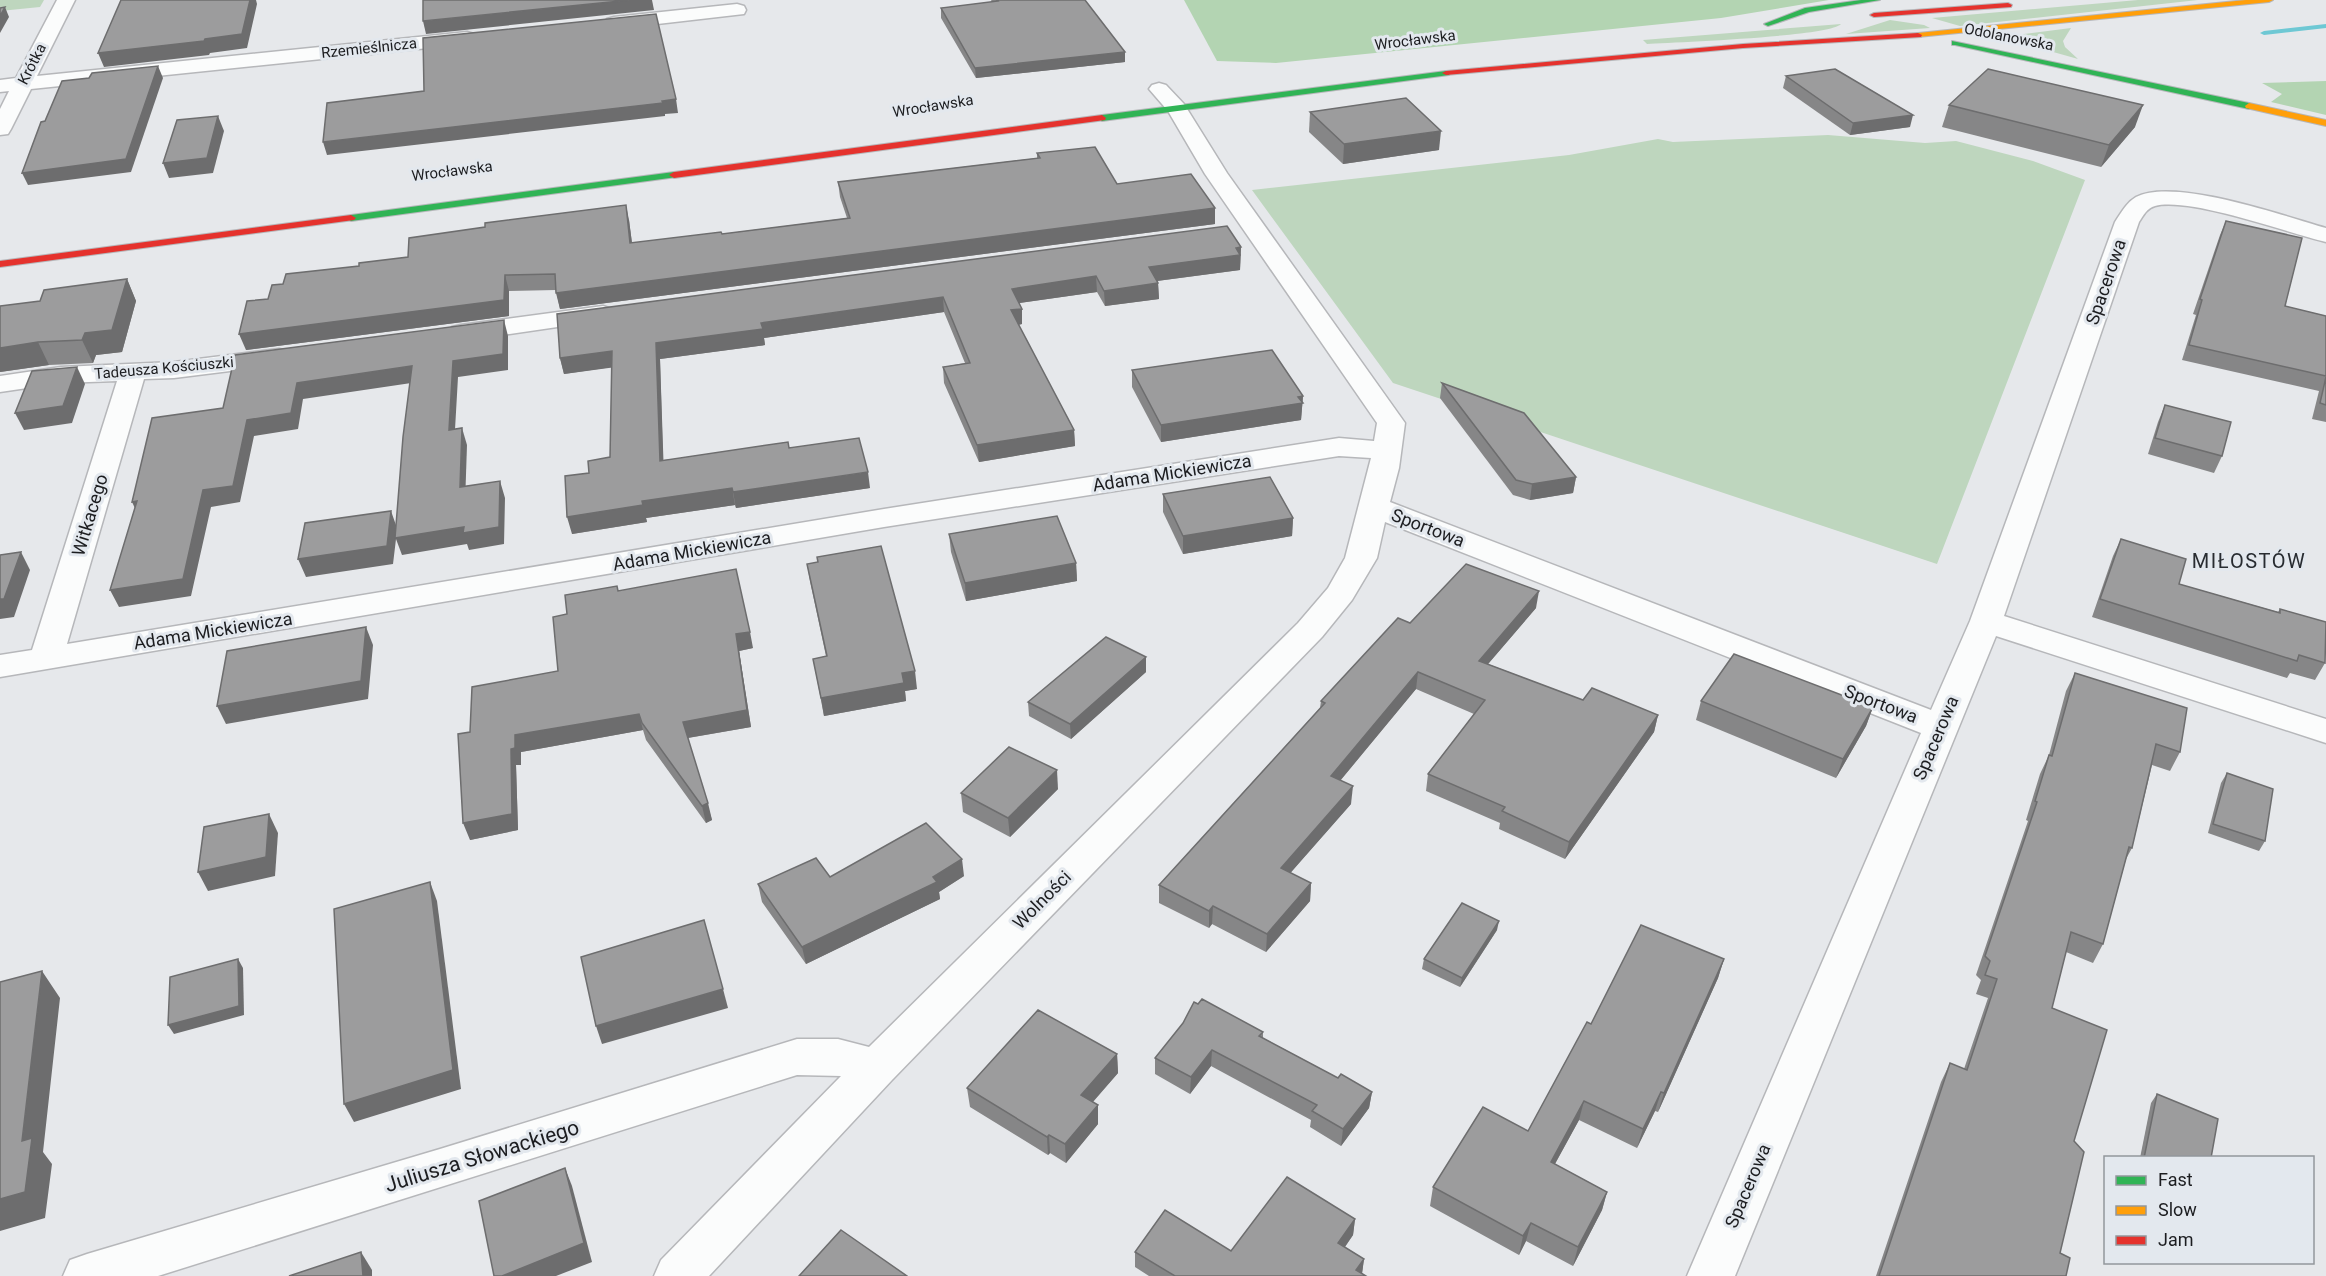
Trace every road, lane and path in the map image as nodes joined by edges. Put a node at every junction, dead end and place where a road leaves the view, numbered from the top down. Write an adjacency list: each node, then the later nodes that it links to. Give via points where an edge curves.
1 (66, 0): 20 (street, Krótka)
2 (1876, 0): 10 (main road, via 1808,10)
3 (1917, 0): 7 (main road)
4 (2269, 0): 8 (main road, Wrocławska)
5 (2024, 4): 7 (main road)
6 (737, 10): 11 (street)
7 (1897, 14): 9 (main road); 13 (main road, Odolanowska)
8 (2117, 16): 13 (main road, Wrocławska); 14 (main road)
9 (1869, 20): 10 (main road); 17 (main road, Wrocławska, via 1832,33)
10 (1768, 24): 12 (main road)
11 (595, 25)
12 (1752, 25)
13 (1962, 32): 16 (main road, Wrocławska); 19 (main road, Odolanowska)
14 (2088, 32)
15 (488, 36): 20 (street, Rzemieślnicza)
16 (1884, 38): 17 (main road, Wrocławska); 19 (main road, Odolanowska, via 1962,44)
17 (1770, 44): 22 (main road, Wrocławska)
18 (2085, 56): 19 (main road, Odolanowska)
19 (2126, 78): 23 (main road, Odolanowska)
20 (22, 84): 21 (street, Rzemieślnicza); 24 (street, Krótka)
21 (0, 86)
22 (1166, 93): 26 (main road, Wrocławska); 32 (street, Sportowa, via 1216,174 1244,229 1391,423)
23 (2326, 123)
24 (0, 129)
25 (2326, 235): 34 (street, Spacerowa, via 2176,199 2151,199 2137,206 2127,222)
26 (0, 264)
27 (627, 311): 28 (street)
28 (437, 336)
29 (306, 353): 30 (street, Tadeusza Kościuszki)
30 (133, 372): 31 (street, Tadeusza Kościuszki, via 61,375); 35 (street, Witkacego)
31 (0, 384)
32 (1386, 450): 33 (street, Sportowa); 35 (street, Adama Mickiewicza, via 1339,447 884,518)
33 (1375, 507): 37 (street, Sportowa); 39 (street, Wolności, via 1362,558 1341,593 1310,630)
34 (1986, 621): 37 (street, Spacerowa); 38 (street)
35 (46, 658): 36 (street, Adama Mickiewicza)
36 (0, 666)
37 (1940, 728): 42 (street, Spacerowa)
38 (2326, 731)
39 (878, 1067): 40 (street, Juliusza Słowackiego, via 838,1057 797,1057); 41 (street, Wolności)
40 (87, 1276)
41 (678, 1276)
42 (1711, 1276)

